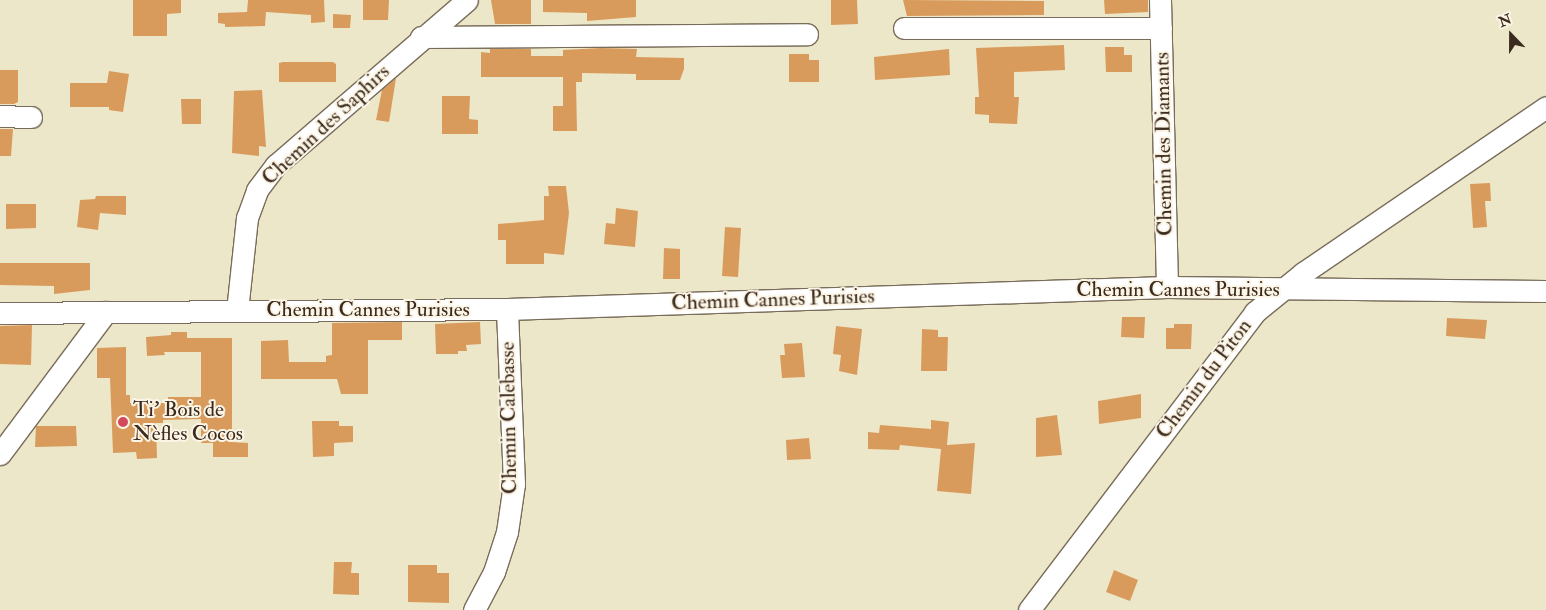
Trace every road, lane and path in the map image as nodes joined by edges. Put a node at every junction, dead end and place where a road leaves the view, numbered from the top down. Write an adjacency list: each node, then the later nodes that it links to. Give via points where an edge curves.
1 (466, 0): 6 (street, Chemin des Saphirs)
2 (1160, 0): 4 (street, Chemin des Diamants)
3 (904, 28): 4 (street)
4 (1161, 28): 10 (street, Chemin des Diamants)
5 (806, 34): 6 (street)
6 (421, 37): 14 (street, Chemin des Saphirs, via 276,165 257,190 247,218)
7 (1546, 107): 11 (street, Chemin du Piton, via 1437,179)
8 (0, 116): 9 (street)
9 (31, 117)
10 (1167, 287): 11 (street, Chemin Cannes Purisies); 13 (street, Chemin Cannes Purisies)
11 (1282, 289): 12 (street, Chemin Cannes Purisies); 19 (street, Chemin du Piton, via 1255,312)
12 (1546, 291)
13 (506, 309): 14 (street, Chemin Cannes Purisies); 18 (street, Chemin Calebasse, via 514,484 507,532 494,572)
14 (237, 311): 15 (street, Chemin Cannes Purisies)
15 (106, 312): 16 (street, Chemin Cannes Purisies); 17 (street)
16 (0, 313)
17 (0, 454)
18 (474, 610)
19 (1029, 610)

